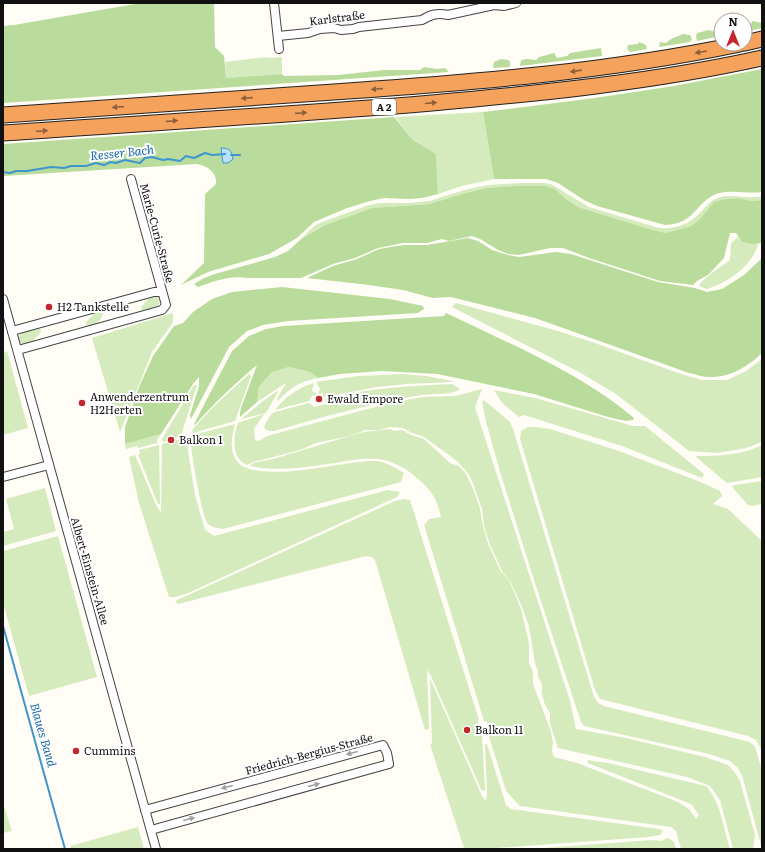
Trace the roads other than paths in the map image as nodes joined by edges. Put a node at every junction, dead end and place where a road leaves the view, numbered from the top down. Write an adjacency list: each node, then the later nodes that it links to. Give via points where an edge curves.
1 (274, 3): 3 (street)
2 (516, 3): 3 (street, Karlstraße, via 448,15 441,13 422,20 359,26 353,29 320,29)
3 (278, 36): 4 (street)
4 (278, 48)
5 (713, 49): 7 (highway, A 2, one-way to 7, via 555,74)
6 (762, 58): 8 (highway, A 2, one-way to 6, via 514,96 617,84)
7 (3, 115)
8 (3, 133)
9 (131, 178): 10 (street, Marie-Curie-Straße)
10 (162, 292): 12 (street, Marie-Curie-Straße, via 154,292); 13 (street, Marie-Curie-Straße, via 166,305 162,310)
11 (3, 299): 12 (street, Albert-Einstein-Allee)
12 (12, 331): 13 (street, Albert-Einstein-Allee)
13 (18, 350): 14 (street, Albert-Einstein-Allee)
14 (49, 465): 15 (street); 16 (street, Albert-Einstein-Allee)
15 (3, 477)
16 (145, 810): 17 (street, Albert-Einstein-Allee); 17 (street, Friedrich-Bergius-Straße, one-way to 16, via 389,764 388,753 384,745)
17 (151, 830): 18 (street, Albert-Einstein-Allee)
18 (156, 849)

